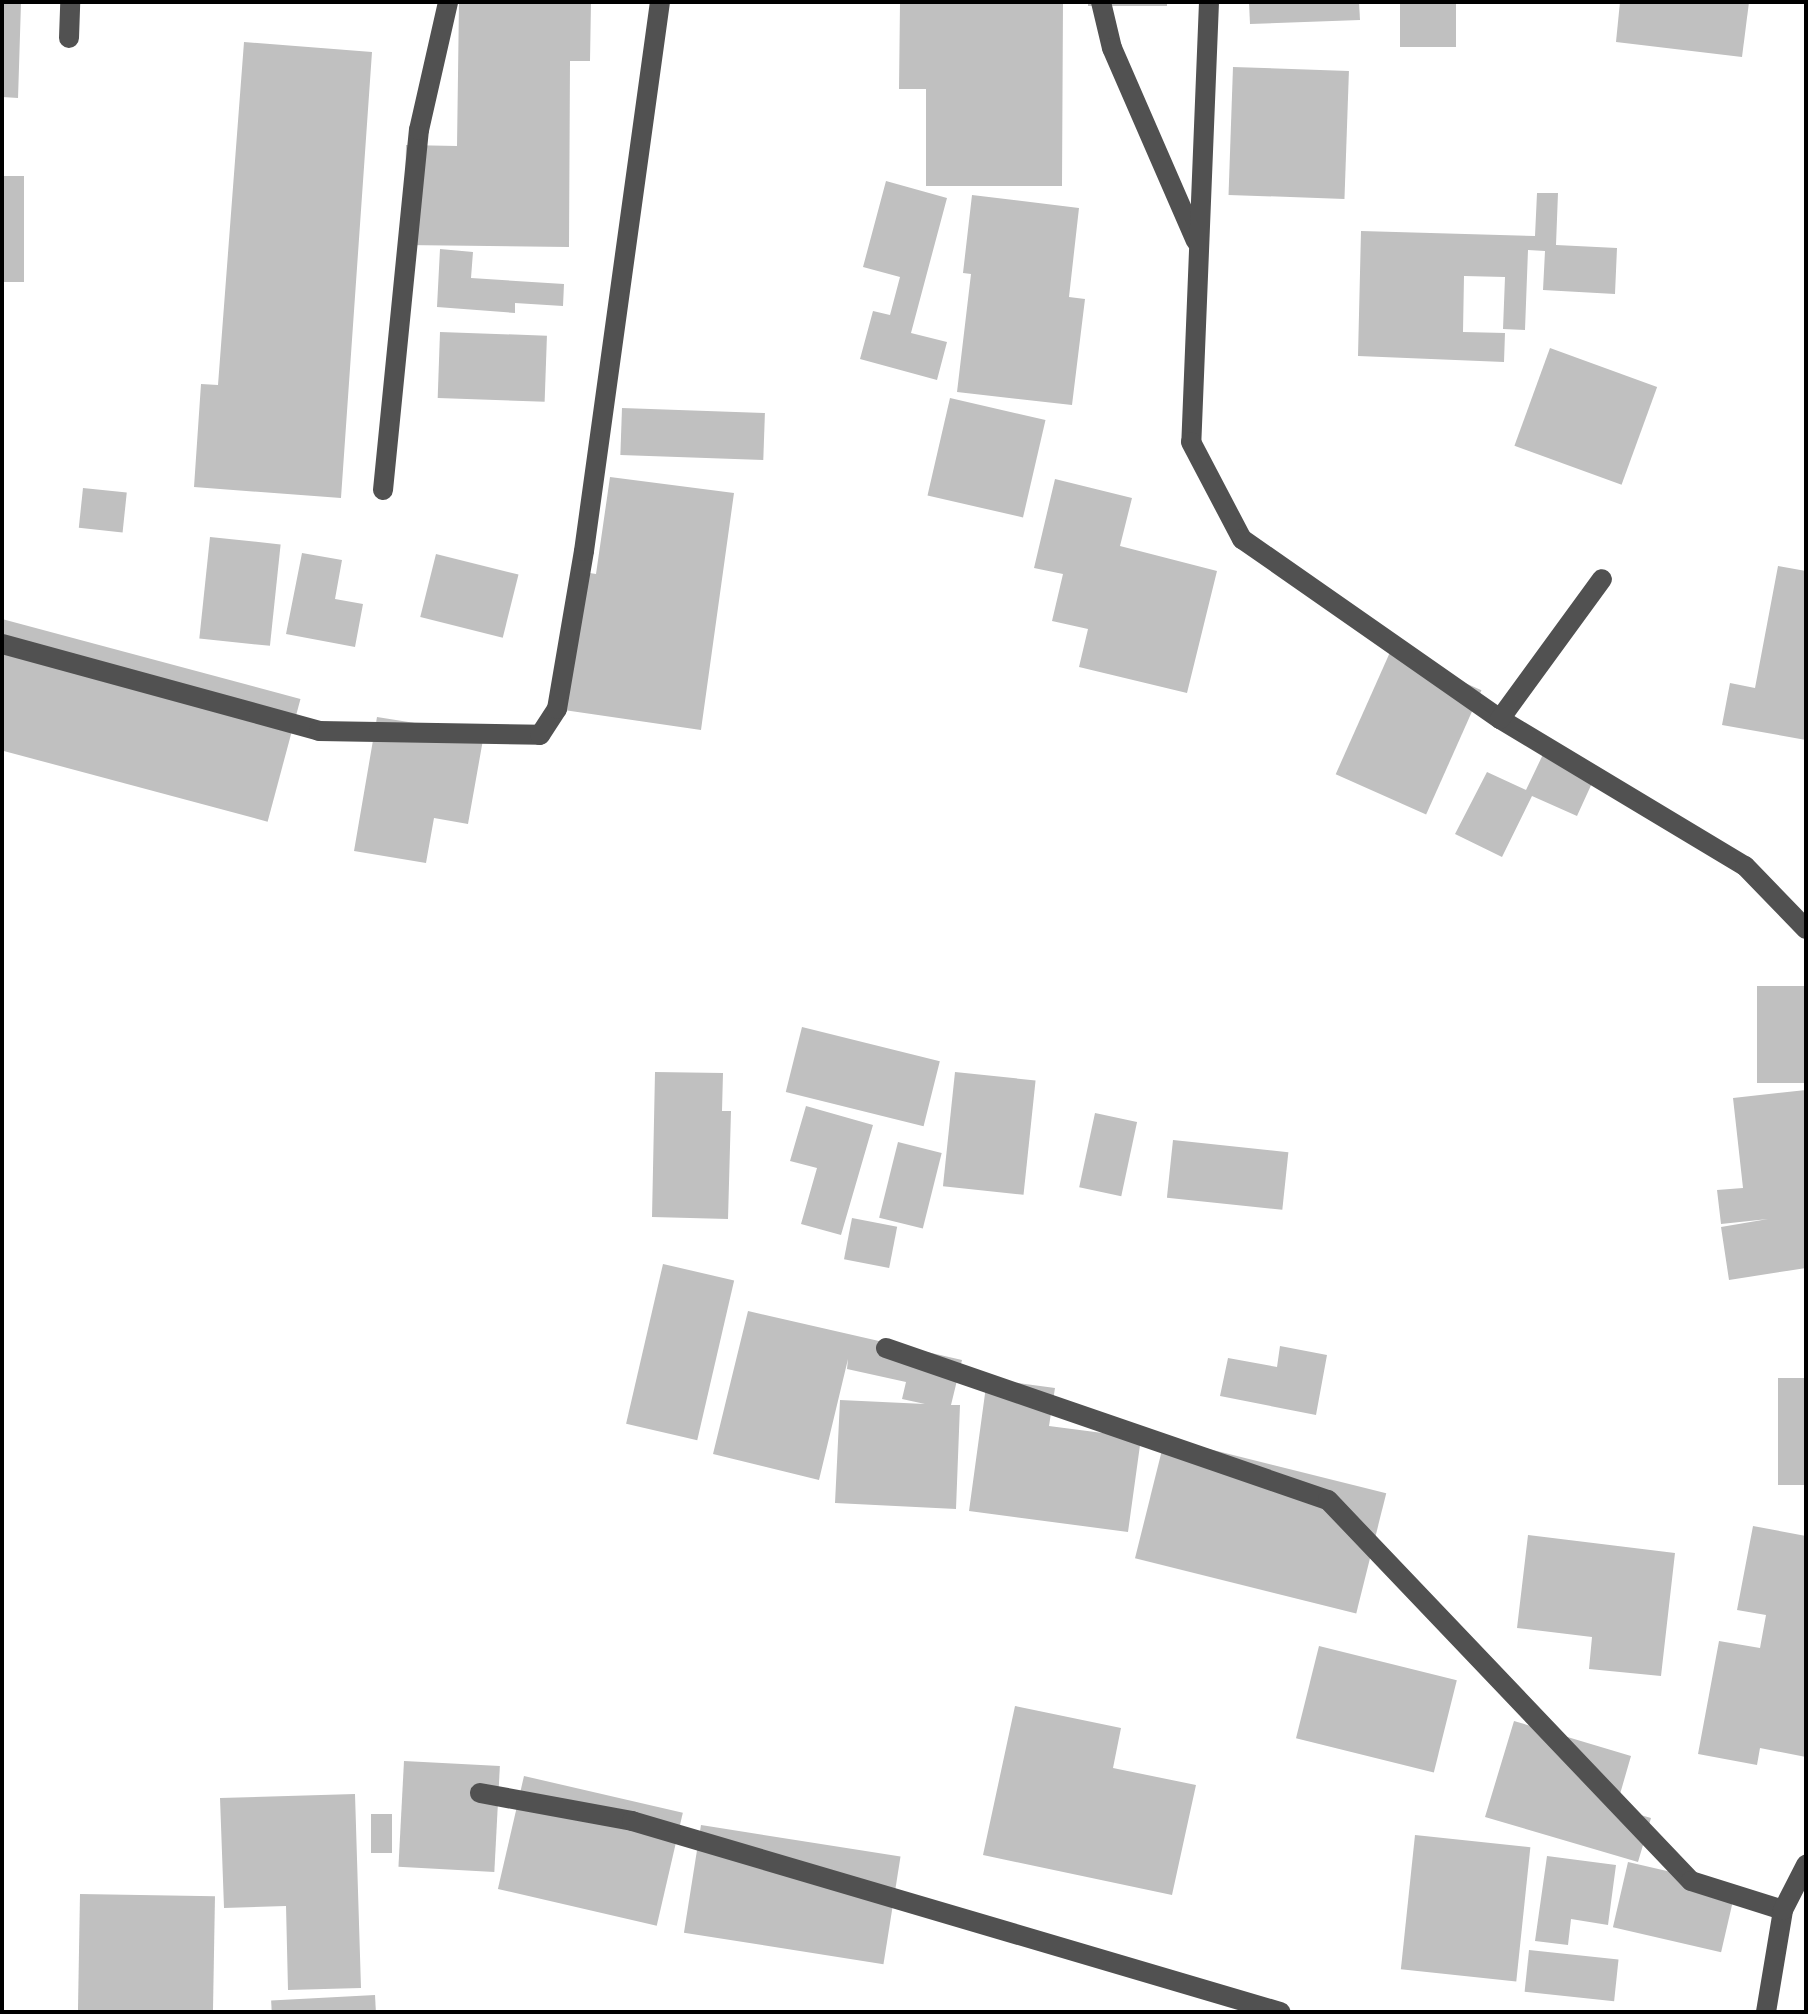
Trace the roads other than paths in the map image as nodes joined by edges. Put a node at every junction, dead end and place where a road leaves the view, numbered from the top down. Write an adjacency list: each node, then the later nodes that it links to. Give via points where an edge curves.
1 (70, 2): 6 (street)
2 (448, 2): 8 (street, via 419,130)
3 (660, 2): 10 (street, via 584,551 557,709 540,735 319,731)
4 (1101, 2): 7 (street, via 1112,48)
5 (1209, 2): 7 (street)
6 (69, 38)
7 (1199, 248): 11 (street, via 1191,442 1242,539)
8 (383, 490)
9 (1602, 579): 11 (street)
10 (2, 644)
11 (1500, 719): 12 (street, via 1745,866)
12 (1806, 929)
13 (886, 1348): 16 (street, via 1328,1500 1691,1881)
14 (480, 1793): 17 (street, via 632,1821)
15 (1806, 1865): 16 (street)
16 (1783, 1910): 18 (street)
17 (1280, 2012)
18 (1766, 2012)

